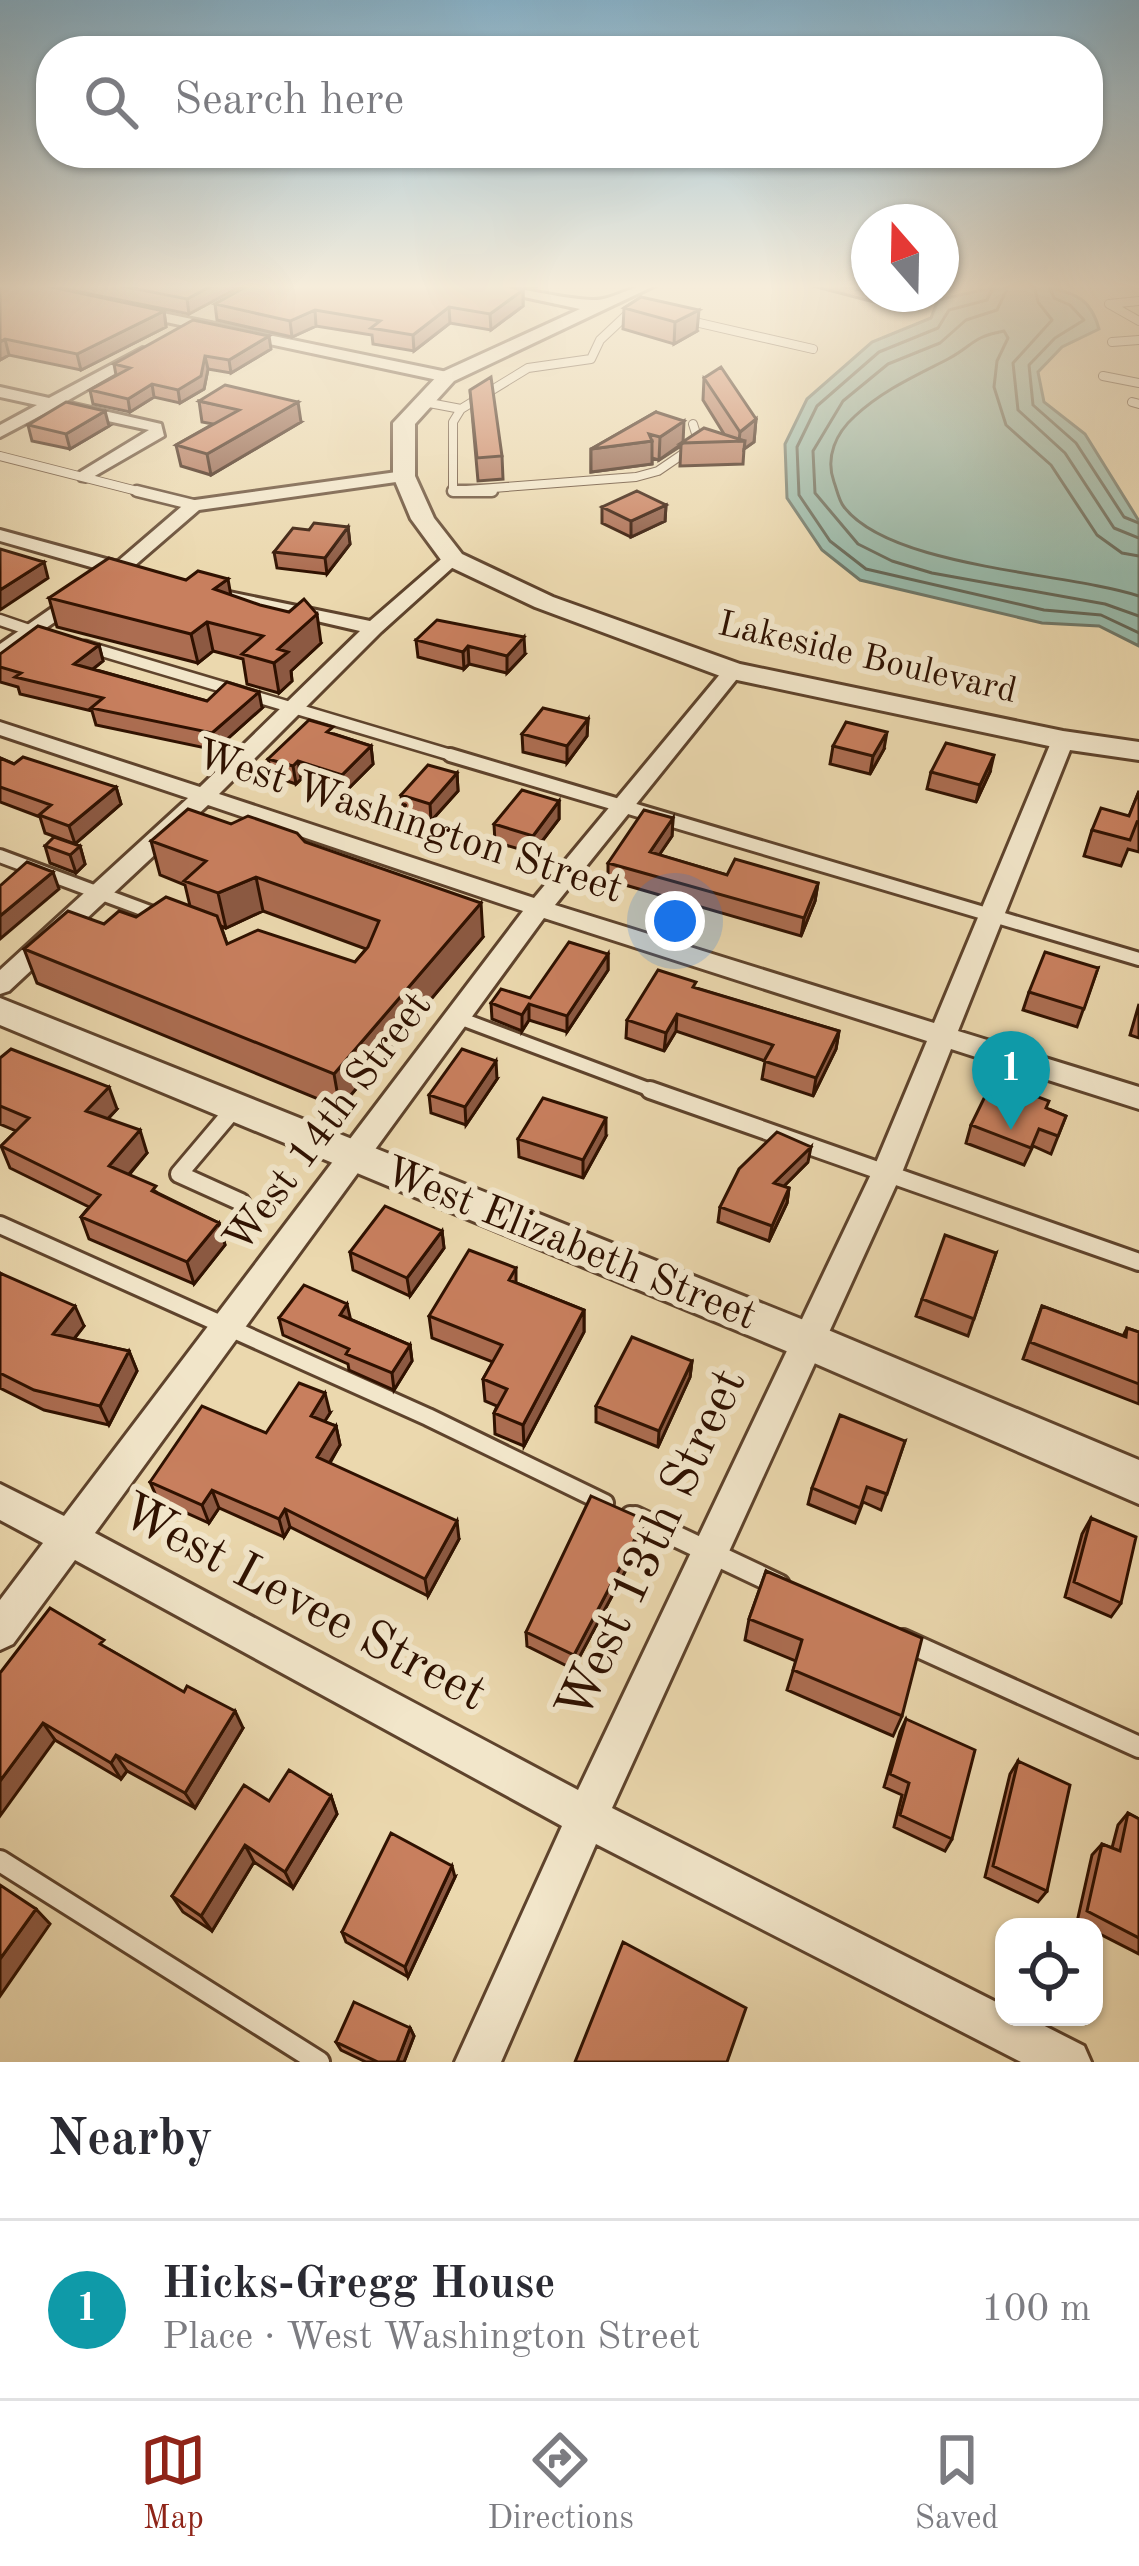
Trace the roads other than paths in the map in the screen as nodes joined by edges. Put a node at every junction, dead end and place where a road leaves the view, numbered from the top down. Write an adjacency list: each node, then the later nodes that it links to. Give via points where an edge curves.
1 (89, 381): 6 (street)
2 (443, 381): 5 (street)
3 (506, 381): 7 (lane)
4 (0, 392): 6 (street)
5 (424, 402): 7 (lane); 12 (street, via 404,423)
6 (48, 404): 9 (street); 11 (street, via 155,427 158,433)
7 (461, 409): 8 (lane, via 449,477 453,491 463,493 658,471 699,443)
8 (693, 424)
9 (0, 432)
10 (0, 456): 11 (lane)
11 (86, 476): 13 (lane)
12 (404, 476): 13 (street); 15 (street)
13 (194, 505): 16 (street)
14 (0, 535): 16 (street)
15 (453, 559): 20 (street); 25 (street, Lakeside Boulevard, via 544,602)
16 (119, 570): 17 (street); 21 (street)
17 (142, 575)
18 (189, 586): 20 (street)
19 (0, 620): 21 (lane)
20 (374, 628): 26 (street)
21 (31, 631): 22 (lane); 24 (street)
22 (53, 637)
23 (75, 644): 26 (lane)
24 (0, 653)
25 (733, 671): 28 (street, Lakeside Boulevard); 31 (street, West 14th Street)
26 (295, 706): 30 (street); 31 (lane)
27 (0, 728): 30 (street, West Washington Street)
28 (1063, 740): 29 (street, Lakeside Boulevard); 35 (street, West 13th Street)
29 (1139, 751)
30 (202, 798): 33 (street); 34 (street, West Washington Street)
31 (624, 805): 34 (street, West 14th Street); 35 (lane)
32 (0, 856): 33 (lane)
33 (98, 895): 36 (lane); 38 (street)
34 (539, 908): 40 (street, West 14th Street); 41 (street, West Washington Street)
35 (993, 915): 37 (lane); 41 (street, West 13th Street)
36 (181, 922)
37 (1139, 958)
38 (0, 985)
39 (0, 1011): 43 (street, West Elizabeth Street)
40 (459, 1018): 44 (street, West 14th Street); 45 (lane)
41 (947, 1034): 42 (street, West Washington Street); 45 (street, West 13th Street)
42 (1139, 1098)
43 (234, 1109): 44 (street, West Elizabeth Street); 46 (lane, via 179,1174)
44 (355, 1159): 49 (street, West 14th Street); 50 (street, West Elizabeth Street)
45 (888, 1170): 48 (lane); 50 (street, West 13th Street)
46 (242, 1202)
47 (0, 1225): 49 (lane)
48 (1139, 1262)
49 (227, 1330): 53 (street, West 14th Street); 54 (lane)
50 (806, 1340): 51 (street, West Elizabeth Street); 54 (street, West 13th Street)
51 (1139, 1482)
52 (0, 1501): 53 (street, West Levee Street)
53 (69, 1540): 57 (street, West 14th Street); 59 (street, West Levee Street)
54 (708, 1553): 55 (lane); 59 (street, West 13th Street)
55 (794, 1592)
56 (880, 1630): 58 (lane)
57 (0, 1631)
58 (1139, 1747)
59 (586, 1817): 62 (street, West 13th Street); 63 (street, West Levee Street)
60 (0, 1861): 61 (lane)
61 (319, 2062)
62 (478, 2062)
63 (1068, 2062)

